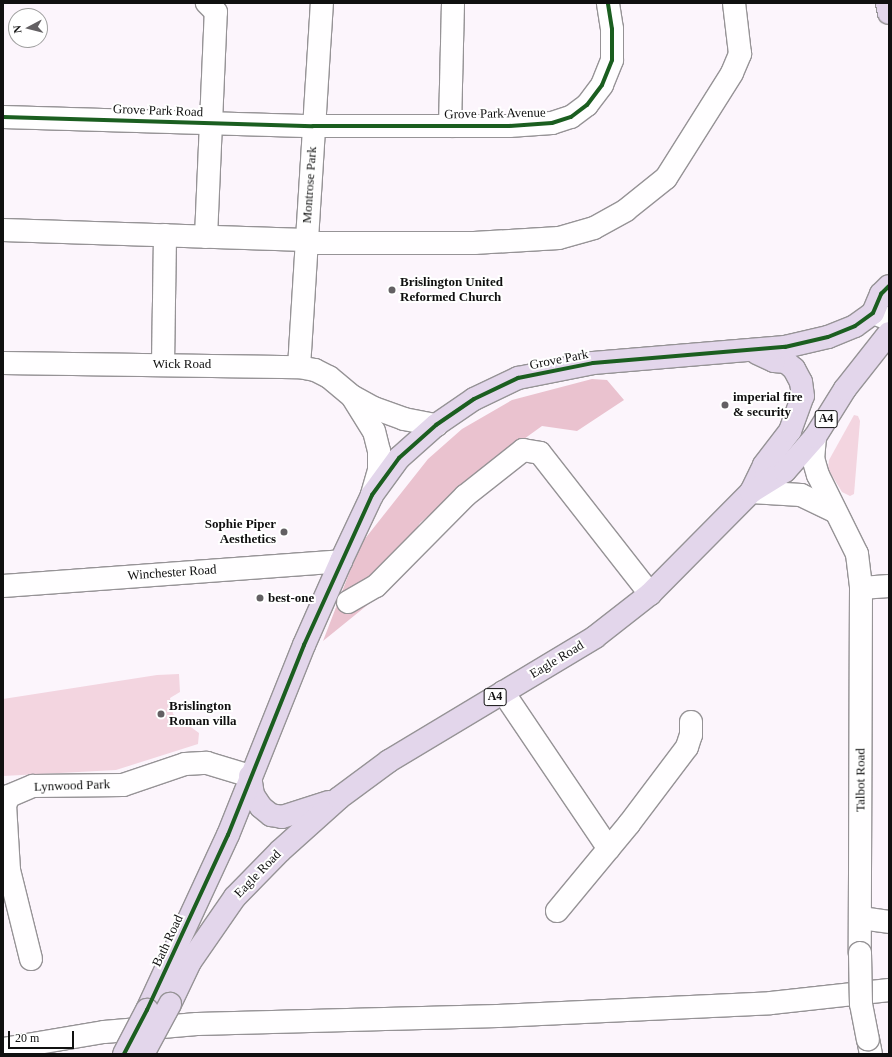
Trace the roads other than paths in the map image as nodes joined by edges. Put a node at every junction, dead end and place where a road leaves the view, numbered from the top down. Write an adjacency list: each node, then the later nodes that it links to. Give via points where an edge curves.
1 (322, 3): 10 (street, Montrose Park)
2 (453, 3): 11 (street)
3 (608, 3): 11 (street, Grove Park Avenue, via 612,29 612,60 602,85 587,105 571,117 552,123)
4 (734, 3): 15 (street, via 740,54 732,73 666,178 626,210 594,228 558,238 474,243)
5 (887, 3): 7 (highway)
6 (213, 6): 9 (street)
7 (889, 13)
8 (3, 117): 9 (street, Grove Park Road)
9 (211, 123): 10 (street, Grove Park Road); 14 (street)
10 (313, 126): 11 (street, Grove Park Avenue); 15 (street, Montrose Park)
11 (450, 126)
12 (3, 230): 13 (street)
13 (165, 235): 14 (street); 21 (street)
14 (206, 237): 15 (street)
15 (306, 241): 22 (street, Montrose Park)
16 (889, 286): 17 (highway, A4, via 881,294)
17 (881, 316): 19 (highway, A4, via 828,337 785,347)
18 (888, 338): 25 (highway, Eagle Road / A4, via 845,389)
19 (747, 349): 24 (highway, Grove Park / A4, via 593,363 518,378 474,399); 26 (highway, Eagle Road / A4, via 774,361 786,362 794,369 801,382 803,396 790,430 764,465)
20 (3, 363): 21 (street, Wick Road)
21 (163, 364): 22 (street, Wick Road)
22 (299, 367): 23 (street, Wick Road, via 316,370 329,377)
23 (352, 396): 24 (street, Wick Road, via 401,418); 27 (street, Wick Road, via 374,431 379,451 379,470)
24 (436, 425): 27 (highway, A4, via 399,458)
25 (815, 437): 26 (highway, Eagle Road / A4, via 785,471); 28 (street, Talbot Road, via 813,458)
26 (751, 492): 28 (street, via 801,496); 33 (highway, Eagle Road / A4)
27 (372, 495): 29 (highway, A4)
28 (834, 511): 32 (street, Talbot Road, via 857,554)
29 (341, 561): 30 (street, Winchester Road); 37 (highway, A4)
30 (3, 586)
31 (889, 586): 32 (street)
32 (862, 588): 42 (street, Talbot Road)
33 (650, 594): 34 (street, via 540,453 523,450 465,496 376,586); 35 (highway, Eagle Road / A4, via 595,637)
34 (348, 602)
35 (503, 692): 39 (highway, Eagle Road / A4, via 389,761); 40 (street)
36 (691, 722): 40 (street, via 692,735 687,747)
37 (250, 776): 38 (street, Lynwood Park, via 207,763 186,764 123,785 33,786); 39 (highway, Eagle Road / A4, via 253,795 261,807 271,815 282,817); 48 (highway, Bath Road / A4, bridge, via 228,835)
38 (6, 795): 44 (street, Lynwood Park, via 9,870)
39 (340, 798): 49 (highway, Eagle Road / A4, bridge, via 280,851 235,897 190,962)
40 (609, 849): 41 (street)
41 (557, 911)
42 (861, 918): 43 (street); 46 (street, Talbot Road, bridge, via 861,1004)
43 (889, 922)
44 (31, 959)
45 (889, 990): 47 (street, via 755,1004 498,1016 197,1024 104,1032)
46 (870, 1047)
47 (3, 1049)
48 (124, 1054)
49 (143, 1054)

